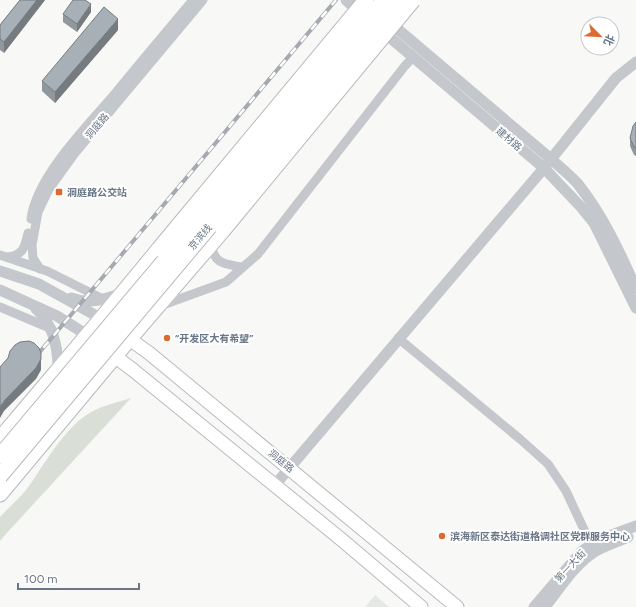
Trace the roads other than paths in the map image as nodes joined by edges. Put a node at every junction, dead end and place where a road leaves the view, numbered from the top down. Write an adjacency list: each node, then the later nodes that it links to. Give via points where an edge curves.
1 (193, 0): 14 (street, 洞庭路, via 56,165 35,200 23,249 15,256)
2 (203, 0): 16 (street, 洞庭路, via 75,153 49,189 38,212 32,245 33,258)
3 (346, 0): 9 (street, 建材路)
4 (363, 0): 11 (street)
5 (366, 0): 21 (highway, bridge)
6 (384, 0): 35 (highway, 京滨线, bridge)
7 (400, 0): 37 (highway, 京滨线, bridge)
8 (413, 0): 13 (highway, bridge)
9 (413, 57): 12 (street, 建材路); 15 (street, via 258,254)
10 (636, 62): 11 (street, via 616,78)
11 (551, 159): 12 (street); 19 (street, via 577,183 599,213)
12 (544, 168): 26 (street, 建材路, via 594,222); 30 (street)
13 (211, 245): 15 (street, via 213,254 221,262); 25 (highway)
14 (4, 256): 16 (street)
15 (242, 267): 25 (street, via 226,282)
16 (40, 269): 22 (street)
17 (0, 270): 18 (street)
18 (39, 284): 22 (street, via 86,302); 27 (street)
19 (636, 289)
20 (0, 290): 23 (street)
21 (123, 293): 22 (street); 27 (highway)
22 (103, 299)
23 (27, 303): 28 (street, via 42,314); 29 (street, via 57,316)
24 (0, 307): 28 (street)
25 (156, 307): 31 (highway)
26 (636, 308)
27 (102, 319): 29 (highway); 31 (main road, 洞庭路)
28 (52, 329): 33 (street)
29 (87, 336): 32 (main road); 33 (highway)
30 (398, 338): 36 (street); 42 (street, via 548,464 566,491)
31 (130, 339): 32 (highway); 36 (main road, 洞庭路)
32 (115, 356): 38 (main road); 39 (highway)
33 (58, 369): 34 (highway)
34 (0, 439)
35 (0, 456)
36 (289, 468): 38 (street); 44 (main road, 洞庭路)
37 (0, 476)
38 (275, 485): 43 (main road)
39 (0, 494)
40 (636, 526): 42 (street, 第一大街)
41 (636, 533): 42 (street, 第一大街)
42 (592, 548): 45 (street, 第一大街, via 573,560); 46 (street, 第一大街)
43 (421, 607)
44 (457, 607)
45 (534, 607)
46 (545, 607)

